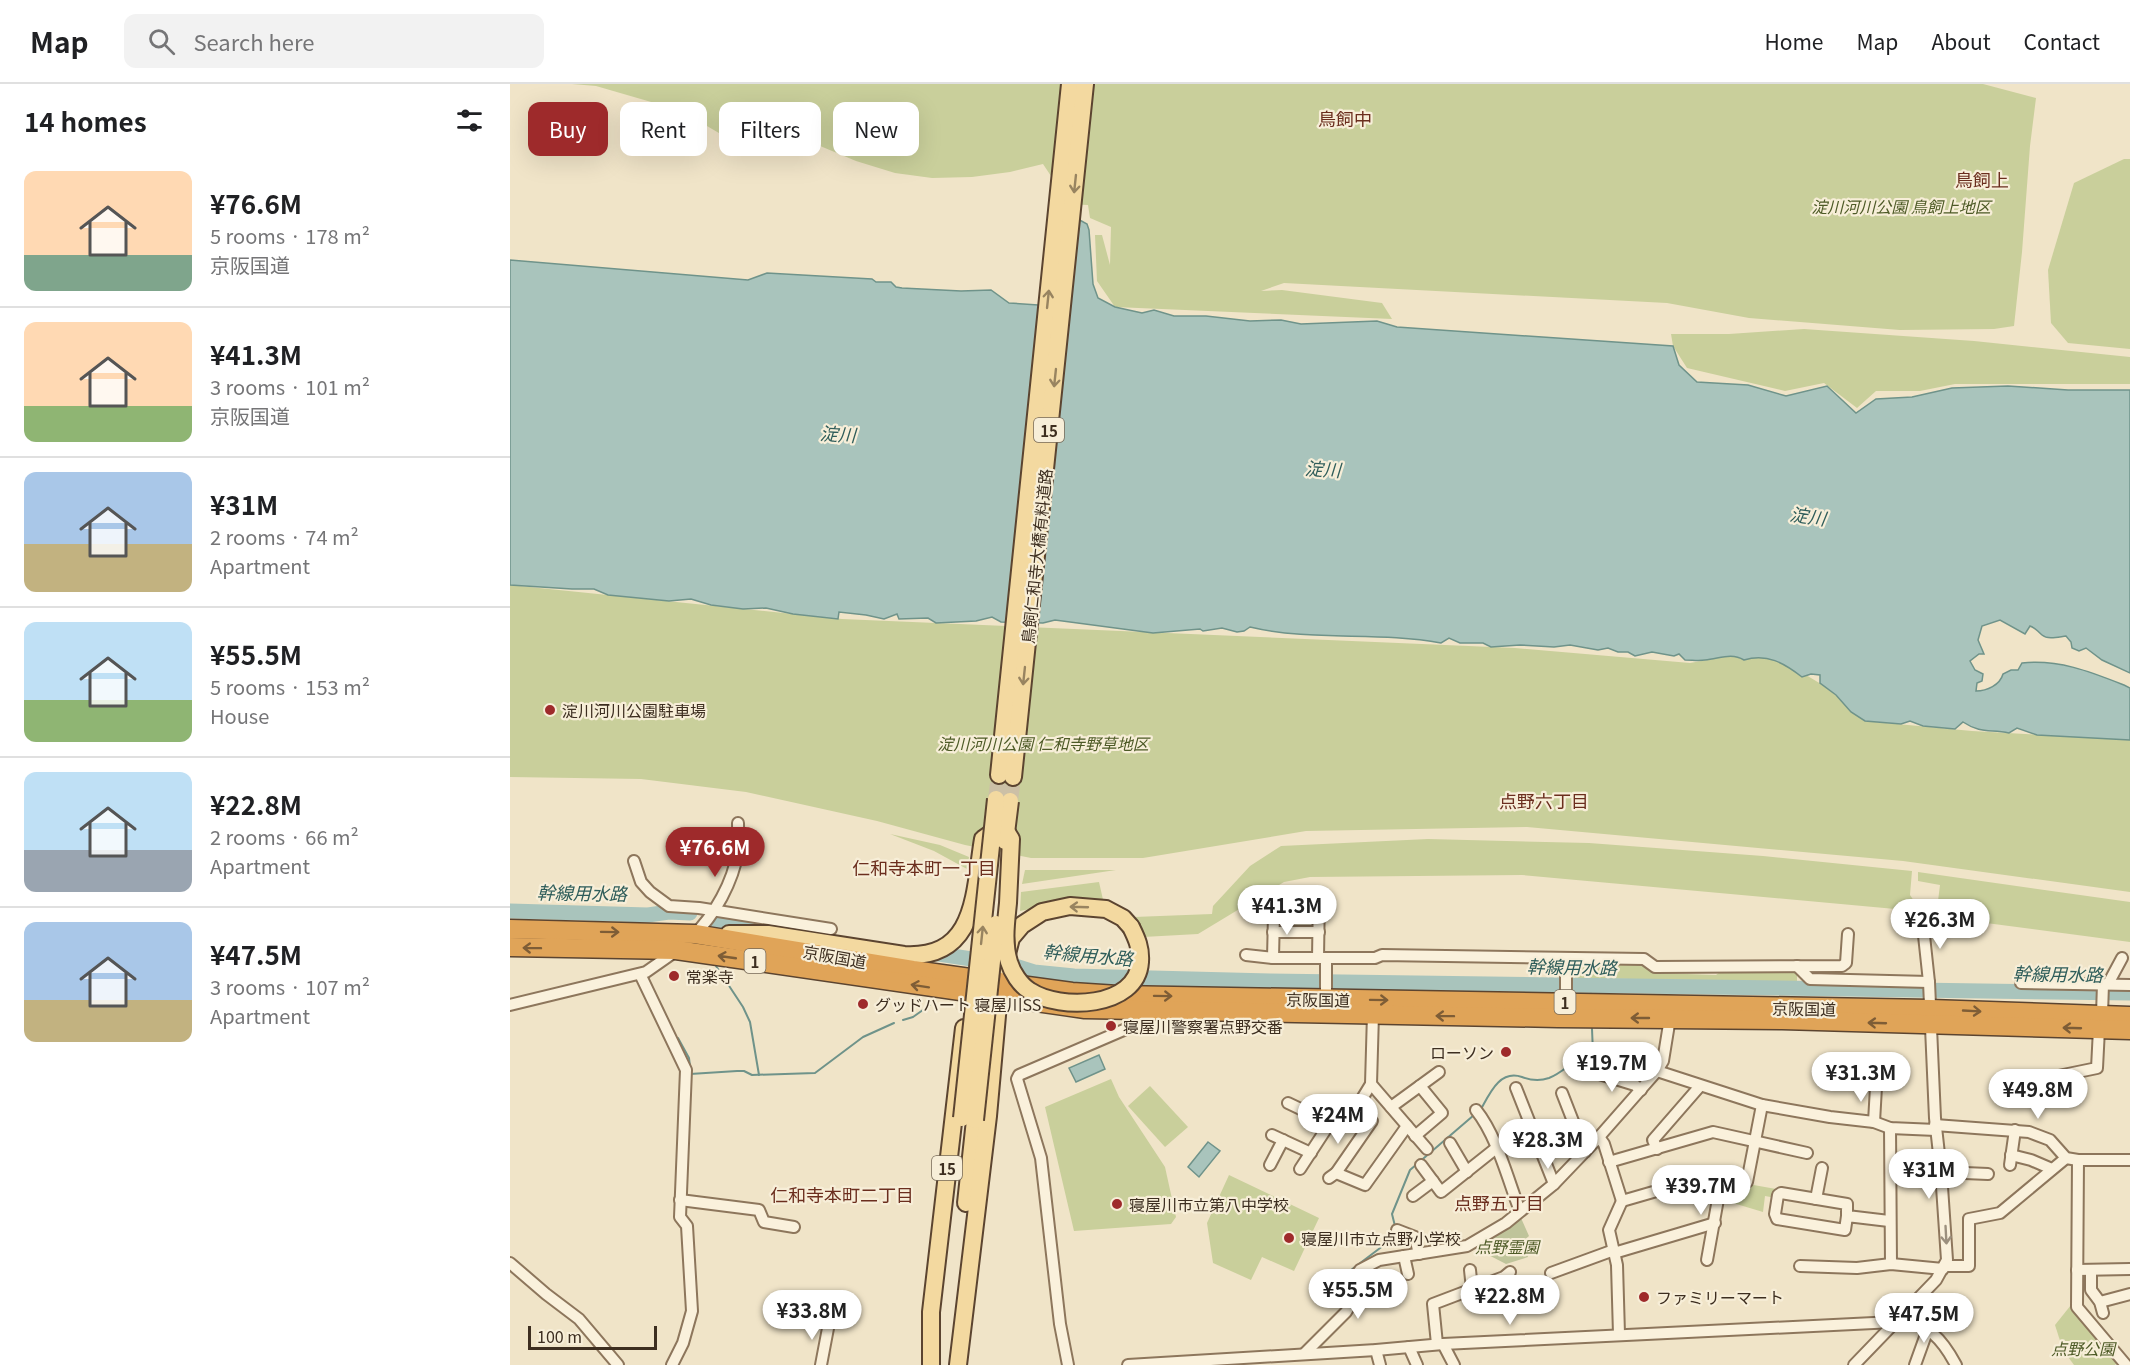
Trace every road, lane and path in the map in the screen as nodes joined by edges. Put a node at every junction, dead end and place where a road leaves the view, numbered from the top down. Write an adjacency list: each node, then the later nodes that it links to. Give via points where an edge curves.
1 (1071, 84): 2 (main road, 鳥飼仁和寺大橋有料道路 / 15, one-way to 1, via 1006,776)
2 (1085, 84)
3 (1003, 800): 5 (main road, 15, bridge)
4 (738, 823): 8 (street, via 733,871)
5 (999, 831): 15 (main road, via 983,839 967,924 951,944 940,950 922,956 904,955); 32 (main road, 15, one-way to 32, bridge, via 1011,839 1005,944 1010,964 1017,978 1029,991 1061,1002 1098,1002 1120,992 1136,977 1140,963 1139,944 1123,918 1106,909 1070,906 1042,912 1022,925 1011,938); 59 (main road, 15, bridge)
6 (634, 861): 8 (street, via 640,882 669,906)
7 (1295, 893): 14 (street, via 1319,893)
8 (714, 910): 15 (street); 16 (street)
9 (1274, 914): 13 (street)
10 (1922, 917): 28 (street)
11 (510, 929): 16 (highway, 京阪国道 / 1, one-way to 16)
12 (831, 929): 15 (street)
13 (1273, 932): 14 (street); 21 (street)
14 (1319, 932): 22 (street)
15 (807, 933): 16 (main road)
16 (695, 934): 19 (street); 30 (highway, 京阪国道 / 1, via 913,970)
17 (1848, 934): 25 (street, via 1846,963 1842,966)
18 (510, 947): 19 (highway, 京阪国道 / 1, one-way to 18)
19 (676, 950): 26 (street, via 653,969); 30 (highway, 京阪国道 / 1, one-way to 19)
20 (1246, 955): 21 (street)
21 (1273, 958): 22 (street)
22 (1322, 958): 24 (street); 33 (street)
23 (2122, 958): 29 (street)
24 (1566, 959): 25 (street, via 1644,959 1655,967); 34 (street)
25 (1797, 966): 28 (street, via 1810,980)
26 (640, 974): 35 (street); 96 (street, via 686,1070)
27 (2021, 982): 29 (street)
28 (1930, 983): 37 (street)
29 (2105, 984): 31 (street); 39 (street)
30 (969, 985): 32 (highway, 京阪国道 / 1); 129 (main road, 15, via 931,1312)
31 (2130, 986)
32 (999, 989): 33 (highway, 京阪国道 / 1, one-way to 33, via 1118,995); 36 (highway, 京阪国道 / 1, via 1085,1009); 134 (main road, 15)
33 (1326, 993): 34 (highway, 京阪国道 / 1, one-way to 34)
34 (1566, 996): 37 (highway, 京阪国道 / 1)
35 (510, 1005)
36 (1156, 1010): 38 (highway, 京阪国道 / 1); 135 (street, via 1147,1020 1017,1079 1041,1158)
37 (1931, 1010): 39 (highway, 京阪国道 / 1); 41 (highway, 京阪国道 / 1, one-way to 41); 65 (street)
38 (1373, 1014): 41 (highway, 京阪国道 / 1, one-way to 38); 47 (street)
39 (2101, 1016): 40 (highway, 京阪国道 / 1); 42 (highway, 京阪国道 / 1); 46 (street, via 2097,1068)
40 (2130, 1016)
41 (1670, 1018): 43 (street, via 1663,1060)
42 (2130, 1030)
43 (1657, 1071): 49 (street); 52 (street)
44 (1438, 1072): 48 (street)
45 (1596, 1072): 52 (street)
46 (2039, 1080)
47 (1371, 1084): 56 (street); 57 (street)
48 (1420, 1086): 56 (street); 68 (street, via 1442,1113)
49 (1700, 1086): 55 (street); 75 (street, via 1653,1140)
50 (1876, 1087): 61 (street)
51 (1516, 1088): 60 (street)
52 (1641, 1090): 69 (street)
53 (1562, 1093): 76 (street)
54 (1288, 1103): 62 (street)
55 (1762, 1105): 61 (street); 71 (street)
56 (1391, 1107): 63 (street)
57 (1355, 1110): 62 (street, via 1349,1120); 63 (street, via 1372,1121 1332,1175 1365,1185)
58 (1476, 1110): 74 (street)
59 (969, 1119): 129 (main road, 15); 133 (main road, 15)
60 (1529, 1122): 74 (street); 93 (street)
61 (1874, 1122): 64 (street)
62 (1330, 1123): 77 (street)
63 (1407, 1126): 68 (street)
64 (1890, 1128): 65 (street); 100 (street)
65 (1936, 1128): 66 (street); 88 (street)
66 (2015, 1130): 79 (street, via 2050,1140); 87 (street, via 2011,1160 2031,1160)
67 (1272, 1135): 70 (street)
68 (1415, 1136): 73 (street)
69 (1599, 1137): 76 (street); 82 (street)
70 (1283, 1140): 77 (street); 83 (street)
71 (1755, 1142): 75 (street, via 1713,1132); 78 (street); 91 (street, via 1747,1182)
72 (1450, 1143): 89 (street)
73 (1427, 1149)
74 (1496, 1149): 89 (street); 98 (street)
75 (1656, 1149): 82 (street)
76 (1585, 1152): 93 (street)
77 (1311, 1153): 86 (street)
78 (1807, 1153)
79 (2066, 1158): 80 (street); 87 (street)
80 (2078, 1160): 81 (street); 114 (street)
81 (2130, 1160)
82 (1609, 1162): 97 (street)
83 (1270, 1165)
84 (1421, 1165): 92 (street)
85 (1822, 1168): 95 (street)
86 (1300, 1169)
87 (2052, 1169): 111 (street, via 2000,1213 1969,1219 1968,1266)
88 (1941, 1172): 90 (street); 111 (street, one-way to 111, via 1947,1234)
89 (1467, 1173): 92 (street, via 1441,1192)
90 (1988, 1174)
91 (1722, 1177): 97 (street, via 1712,1175); 101 (street)
92 (1433, 1181): 94 (street)
93 (1554, 1184): 98 (street)
94 (1413, 1196)
95 (1816, 1199): 99 (street, via 1847,1204); 99 (street, via 1781,1193 1777,1219 1845,1230)
96 (681, 1200): 102 (street, via 759,1210 764,1222); 131 (street, via 680,1217 687,1226 692,1311)
97 (1622, 1201): 104 (street, via 1609,1230)
98 (1520, 1211): 105 (street, via 1467,1246)
99 (1847, 1216): 100 (street)
100 (1889, 1221): 109 (street)
101 (1715, 1223): 104 (street); 107 (street)
102 (794, 1227)
103 (1397, 1230): 105 (street, via 1415,1237)
104 (1614, 1252): 117 (street); 124 (street)
105 (1419, 1254): 106 (street)
106 (1404, 1256): 118 (street); 128 (street, via 1378,1260 1360,1270 1347,1287 1346,1312)
107 (1707, 1260)
108 (510, 1263): 130 (street, via 579,1319)
109 (1891, 1264): 110 (street, via 1857,1268); 111 (street)
110 (1800, 1266)
111 (1944, 1268): 121 (street)
112 (2130, 1269): 115 (street)
113 (1470, 1270): 119 (street)
114 (2077, 1270): 115 (street); 143 (street, via 2077,1307)
115 (2091, 1270): 120 (street, via 2091,1290 2102,1307)
116 (1510, 1272): 119 (street)
117 (1551, 1273)
118 (1408, 1274)
119 (1473, 1289): 125 (street, via 1433,1304)
120 (2130, 1294)
121 (1896, 1320): 123 (street); 124 (street); 140 (street)
122 (829, 1323): 132 (street)
123 (1928, 1329): 141 (street); 142 (street)
124 (1619, 1334): 125 (street)
125 (1440, 1344): 126 (street); 139 (street)
126 (1409, 1347): 127 (street); 138 (street)
127 (1376, 1350): 128 (street); 137 (street)
128 (1305, 1353): 136 (street)
129 (931, 1362)
130 (618, 1365)
131 (672, 1365)
132 (821, 1365)
133 (948, 1365)
134 (958, 1365)
135 (1068, 1365)
136 (1128, 1365)
137 (1380, 1365)
138 (1417, 1365)
139 (1454, 1365)
140 (1854, 1365)
141 (1915, 1365)
142 (1956, 1365)
143 (2126, 1365)

